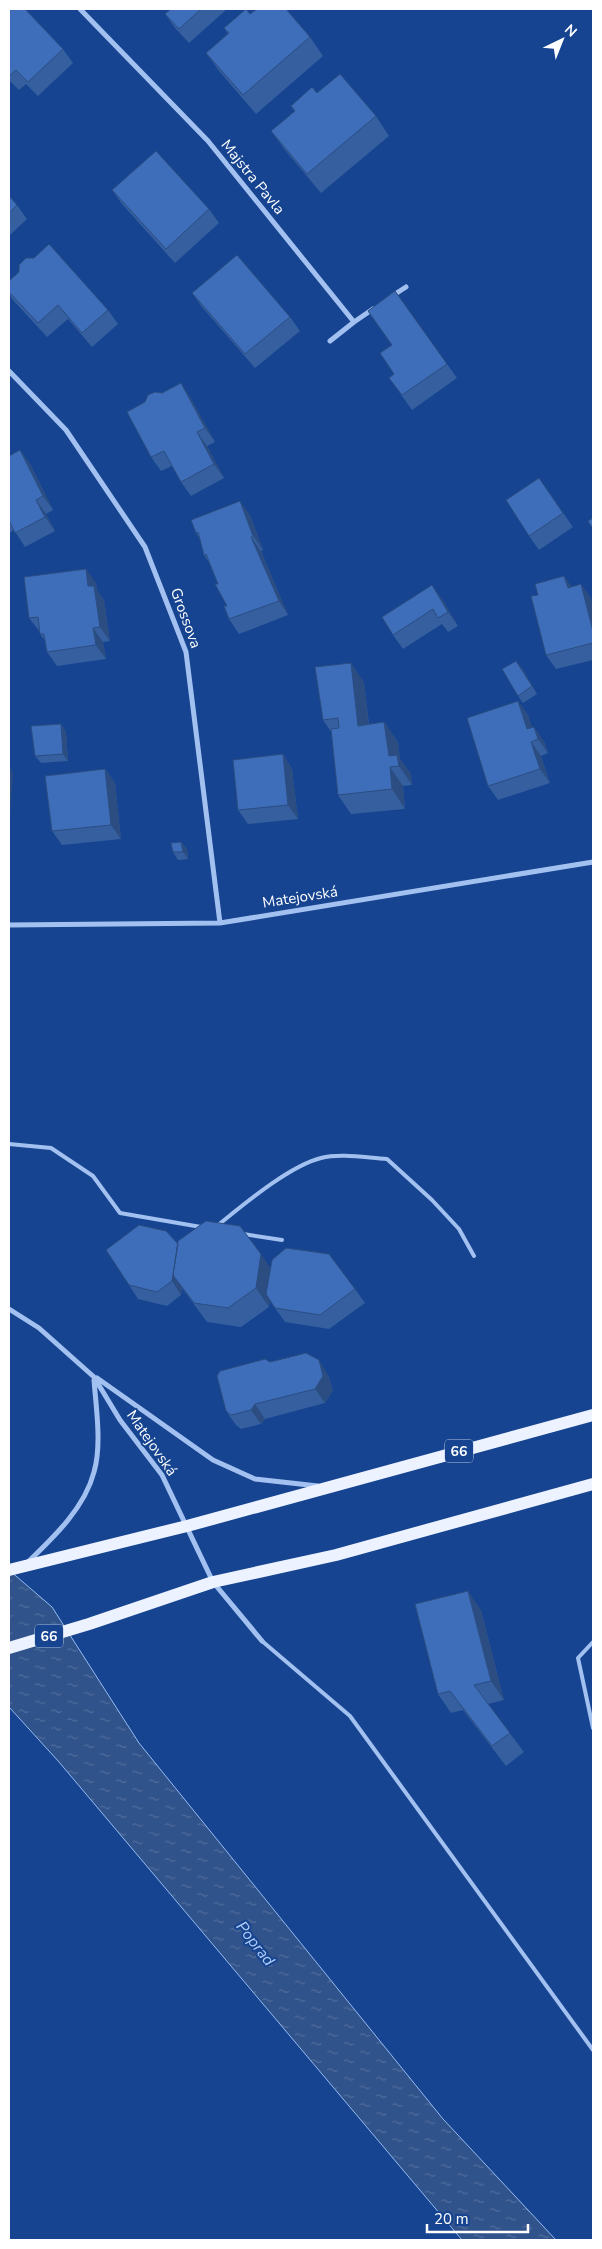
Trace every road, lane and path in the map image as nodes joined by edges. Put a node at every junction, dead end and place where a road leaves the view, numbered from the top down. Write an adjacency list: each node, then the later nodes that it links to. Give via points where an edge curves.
1 (80, 9): 5 (street, Majstra Pavla, via 208,141)
2 (406, 286): 3 (street)
3 (384, 302)
4 (376, 307): 5 (street)
5 (354, 322): 6 (street)
6 (330, 341)
7 (9, 371): 9 (street, Grossova, via 66,430 145,547 186,652)
8 (593, 862): 9 (street, Matejovská)
9 (220, 923): 10 (street, Matejovská)
10 (9, 925)
11 (9, 1144): 12 (lane, via 52,1148 93,1176 120,1213)
12 (204, 1227)
13 (224, 1230): 16 (lane, via 214,1229 258,1193 321,1158 387,1159 459,1229)
14 (233, 1232): 15 (lane)
15 (282, 1240)
16 (474, 1256)
17 (9, 1309): 18 (street, Matejovská, via 39,1328)
18 (94, 1377): 21 (street, via 194,1447 230,1468 255,1479); 22 (street, Matejovská, via 120,1420 162,1475); 23 (street, via 97,1435 94,1471 81,1502)
19 (593, 1415): 21 (main road, 66)
20 (593, 1484): 25 (main road, 66, via 336,1555)
21 (326, 1487): 22 (main road, 66)
22 (187, 1526): 23 (main road, 66); 25 (street, Matejovská)
23 (25, 1565): 24 (main road, 66)
24 (9, 1570)
25 (213, 1582): 26 (street, Matejovská); 28 (main road, 66)
26 (262, 1641): 30 (lane, via 350,1716)
27 (593, 1642): 29 (lane, via 578,1658)
28 (9, 1648)
29 (593, 1728)
30 (593, 2050)

